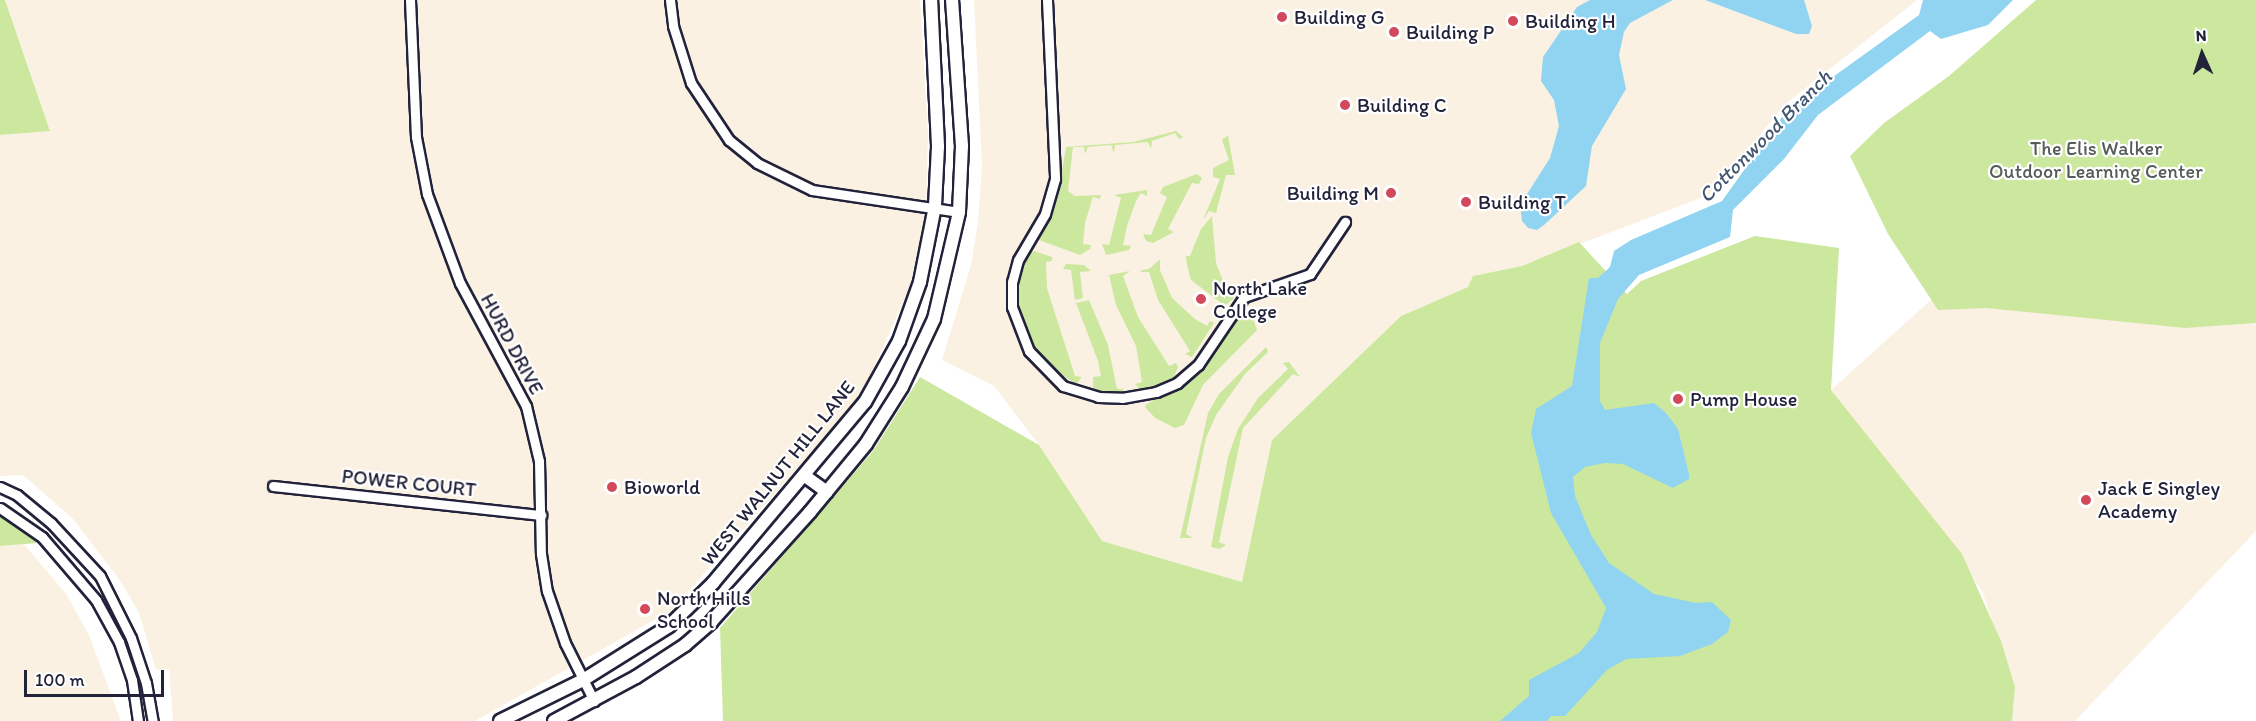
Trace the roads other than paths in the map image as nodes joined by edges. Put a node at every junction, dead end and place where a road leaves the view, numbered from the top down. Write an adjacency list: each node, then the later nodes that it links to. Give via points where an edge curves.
1 (410, 0): 14 (street, HURD DRIVE, via 416,137 427,194 460,283 526,406 539,461)
2 (670, 0): 6 (street, via 673,26 691,83 729,140 755,161 812,190)
3 (931, 0): 6 (main road, WEST WALNUT HILL LANE, via 938,146)
4 (952, 0): 7 (main road, via 962,146)
5 (1047, 0): 8 (street, via 1054,179 1045,214 1018,260 1012,282 1012,308 1029,351 1063,386 1098,397 1122,398 1156,392 1177,382 1198,365 1244,297 1310,274)
6 (935, 206): 7 (street); 9 (main road, WEST WALNUT HILL LANE, via 920,282 899,341 865,402)
7 (959, 212): 12 (main road, via 934,319 909,373 866,444)
8 (1345, 222)
9 (805, 476): 12 (main road); 17 (main road, WEST WALNUT HILL LANE, via 713,584 669,626)
10 (0, 486): 15 (street, via 17,495 77,548 100,576)
11 (273, 486): 14 (street, POWER COURT)
12 (826, 492): 18 (main road, via 753,578 685,645)
13 (0, 508): 16 (street, via 42,537 73,570)
14 (541, 515): 17 (street, HURD DRIVE, via 547,591)
15 (127, 626): 16 (street); 20 (street, via 146,683)
16 (114, 633): 19 (street, via 132,680)
17 (583, 680): 18 (street, HURD DRIVE); 21 (main road, WEST WALNUT HILL LANE)
18 (594, 701): 22 (main road)
19 (138, 721)
20 (153, 721)
21 (500, 721)
22 (554, 721)

